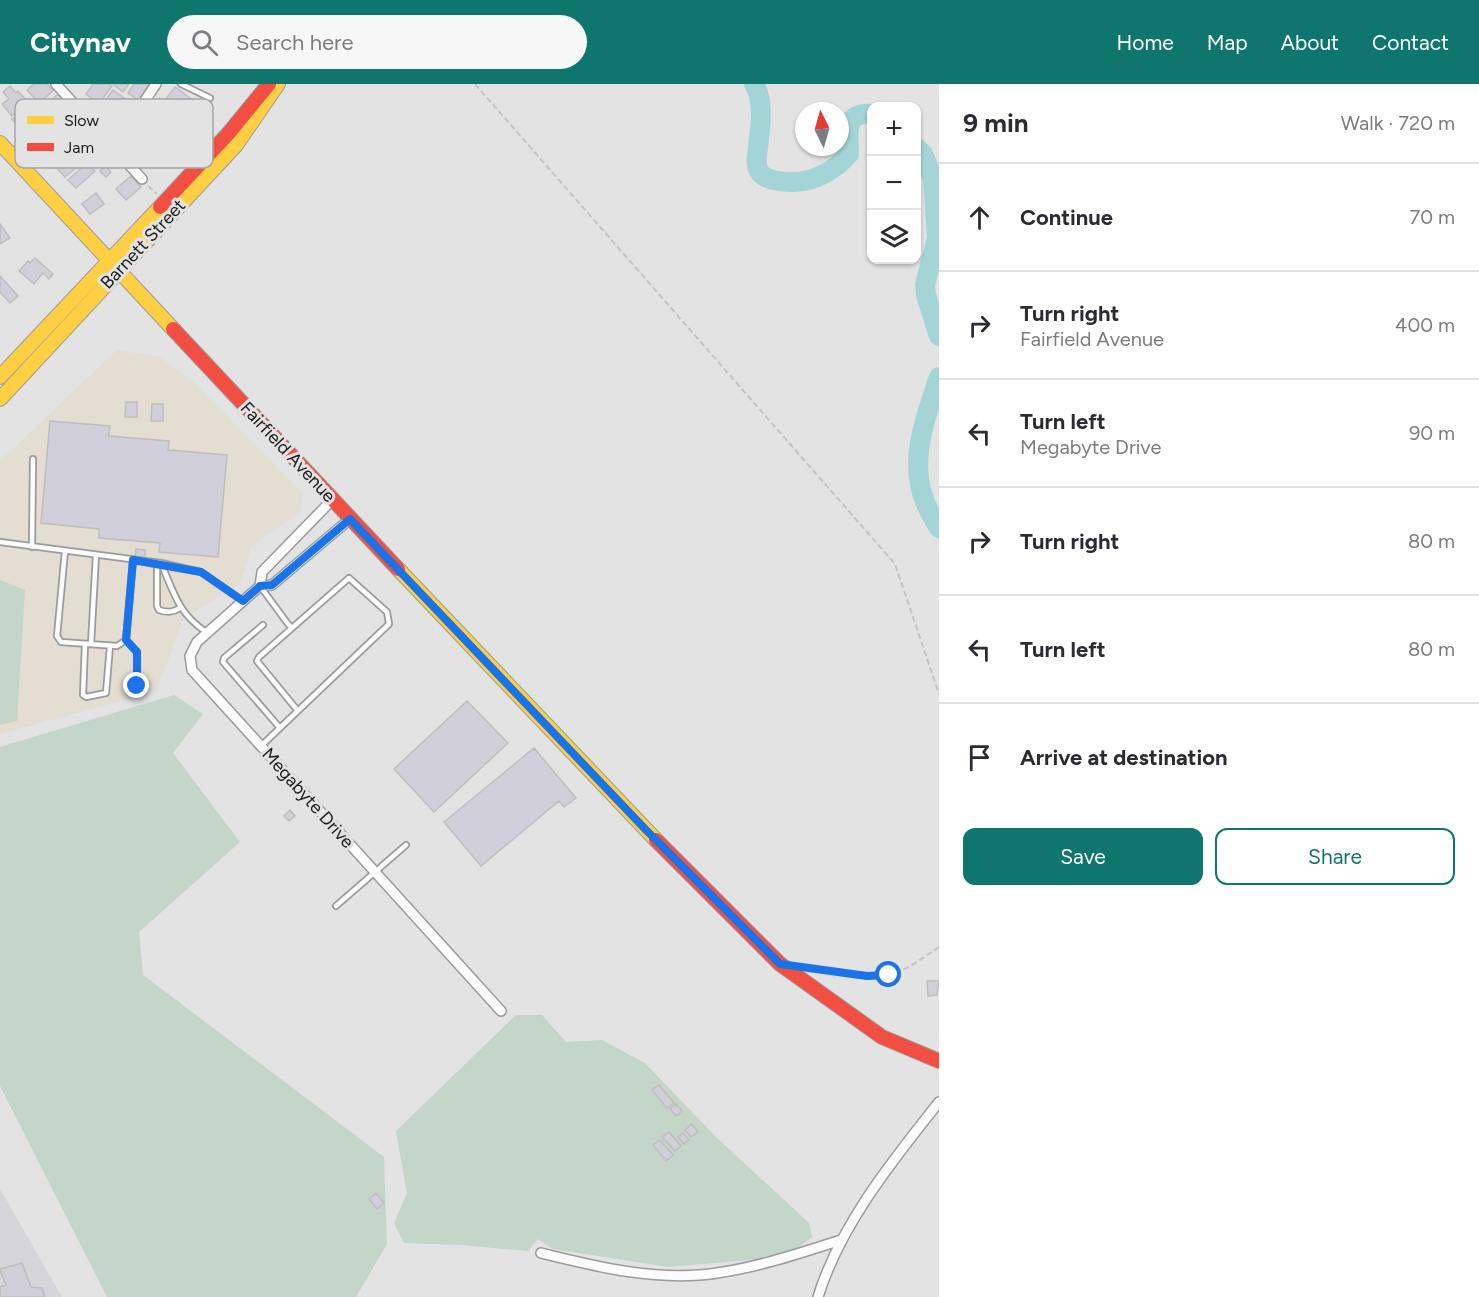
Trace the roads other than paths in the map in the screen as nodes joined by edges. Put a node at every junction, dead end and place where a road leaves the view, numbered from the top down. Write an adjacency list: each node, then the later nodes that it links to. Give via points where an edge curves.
1 (56, 84): 7 (street)
2 (156, 84): 8 (street)
3 (181, 84): 6 (lane)
4 (269, 84): 10 (street, Barnett Street)
5 (278, 84): 15 (street, Barnett Street, via 236,145)
6 (210, 98)
7 (69, 99)
8 (146, 99)
9 (0, 143): 11 (street, Fairfield Avenue)
10 (213, 150)
11 (15, 159)
12 (23, 168): 18 (street, Fairfield Avenue)
13 (131, 168): 17 (street)
14 (196, 168): 18 (street, Barnett Street)
15 (213, 168)
16 (213, 168): 18 (street, Barnett Street)
17 (142, 179)
18 (113, 266): 19 (street, Barnett Street); 20 (street, Barnett Street); 22 (street, Fairfield Avenue)
19 (0, 377)
20 (0, 399)
21 (33, 459): 25 (lane)
22 (332, 500): 23 (street, Fairfield Avenue); 30 (street, Megabyte Drive, via 262,572)
23 (350, 519): 30 (street, Megabyte Drive, via 272,585); 48 (street, Fairfield Avenue, via 646,830 780,964 882,1037)
24 (0, 542): 25 (lane)
25 (32, 547): 26 (lane)
26 (65, 551): 27 (lane); 37 (lane, via 57,636 61,642)
27 (96, 555): 28 (lane); 38 (lane)
28 (133, 560): 29 (lane); 36 (lane)
29 (159, 563): 31 (lane, via 201,572); 32 (lane); 32 (lane, via 157,606 165,612)
30 (260, 586): 31 (street, Megabyte Drive); 34 (lane)
31 (243, 601): 35 (street, Megabyte Drive)
32 (180, 608): 35 (lane)
33 (263, 625): 42 (lane, via 224,662)
34 (292, 628): 41 (lane, via 257,662); 41 (lane, via 349,578 389,618 389,624)
35 (207, 633): 43 (street, Megabyte Drive, via 192,649 192,670)
36 (126, 640): 39 (lane); 40 (lane, via 137,652)
37 (85, 644): 38 (lane); 39 (lane, via 86,697 106,693)
38 (91, 644): 39 (lane)
39 (110, 646)
40 (137, 686)
41 (298, 711): 42 (lane)
42 (280, 728): 43 (lane)
43 (261, 746): 45 (street, Megabyte Drive)
44 (406, 845): 45 (lane)
45 (375, 871): 46 (lane); 47 (street, Megabyte Drive)
46 (336, 906)
47 (501, 1011)
48 (939, 1061)
49 (939, 1102): 50 (street, via 898,1153)
50 (841, 1240): 51 (street, via 716,1274 640,1272); 52 (street)
51 (541, 1253)
52 (818, 1297)

